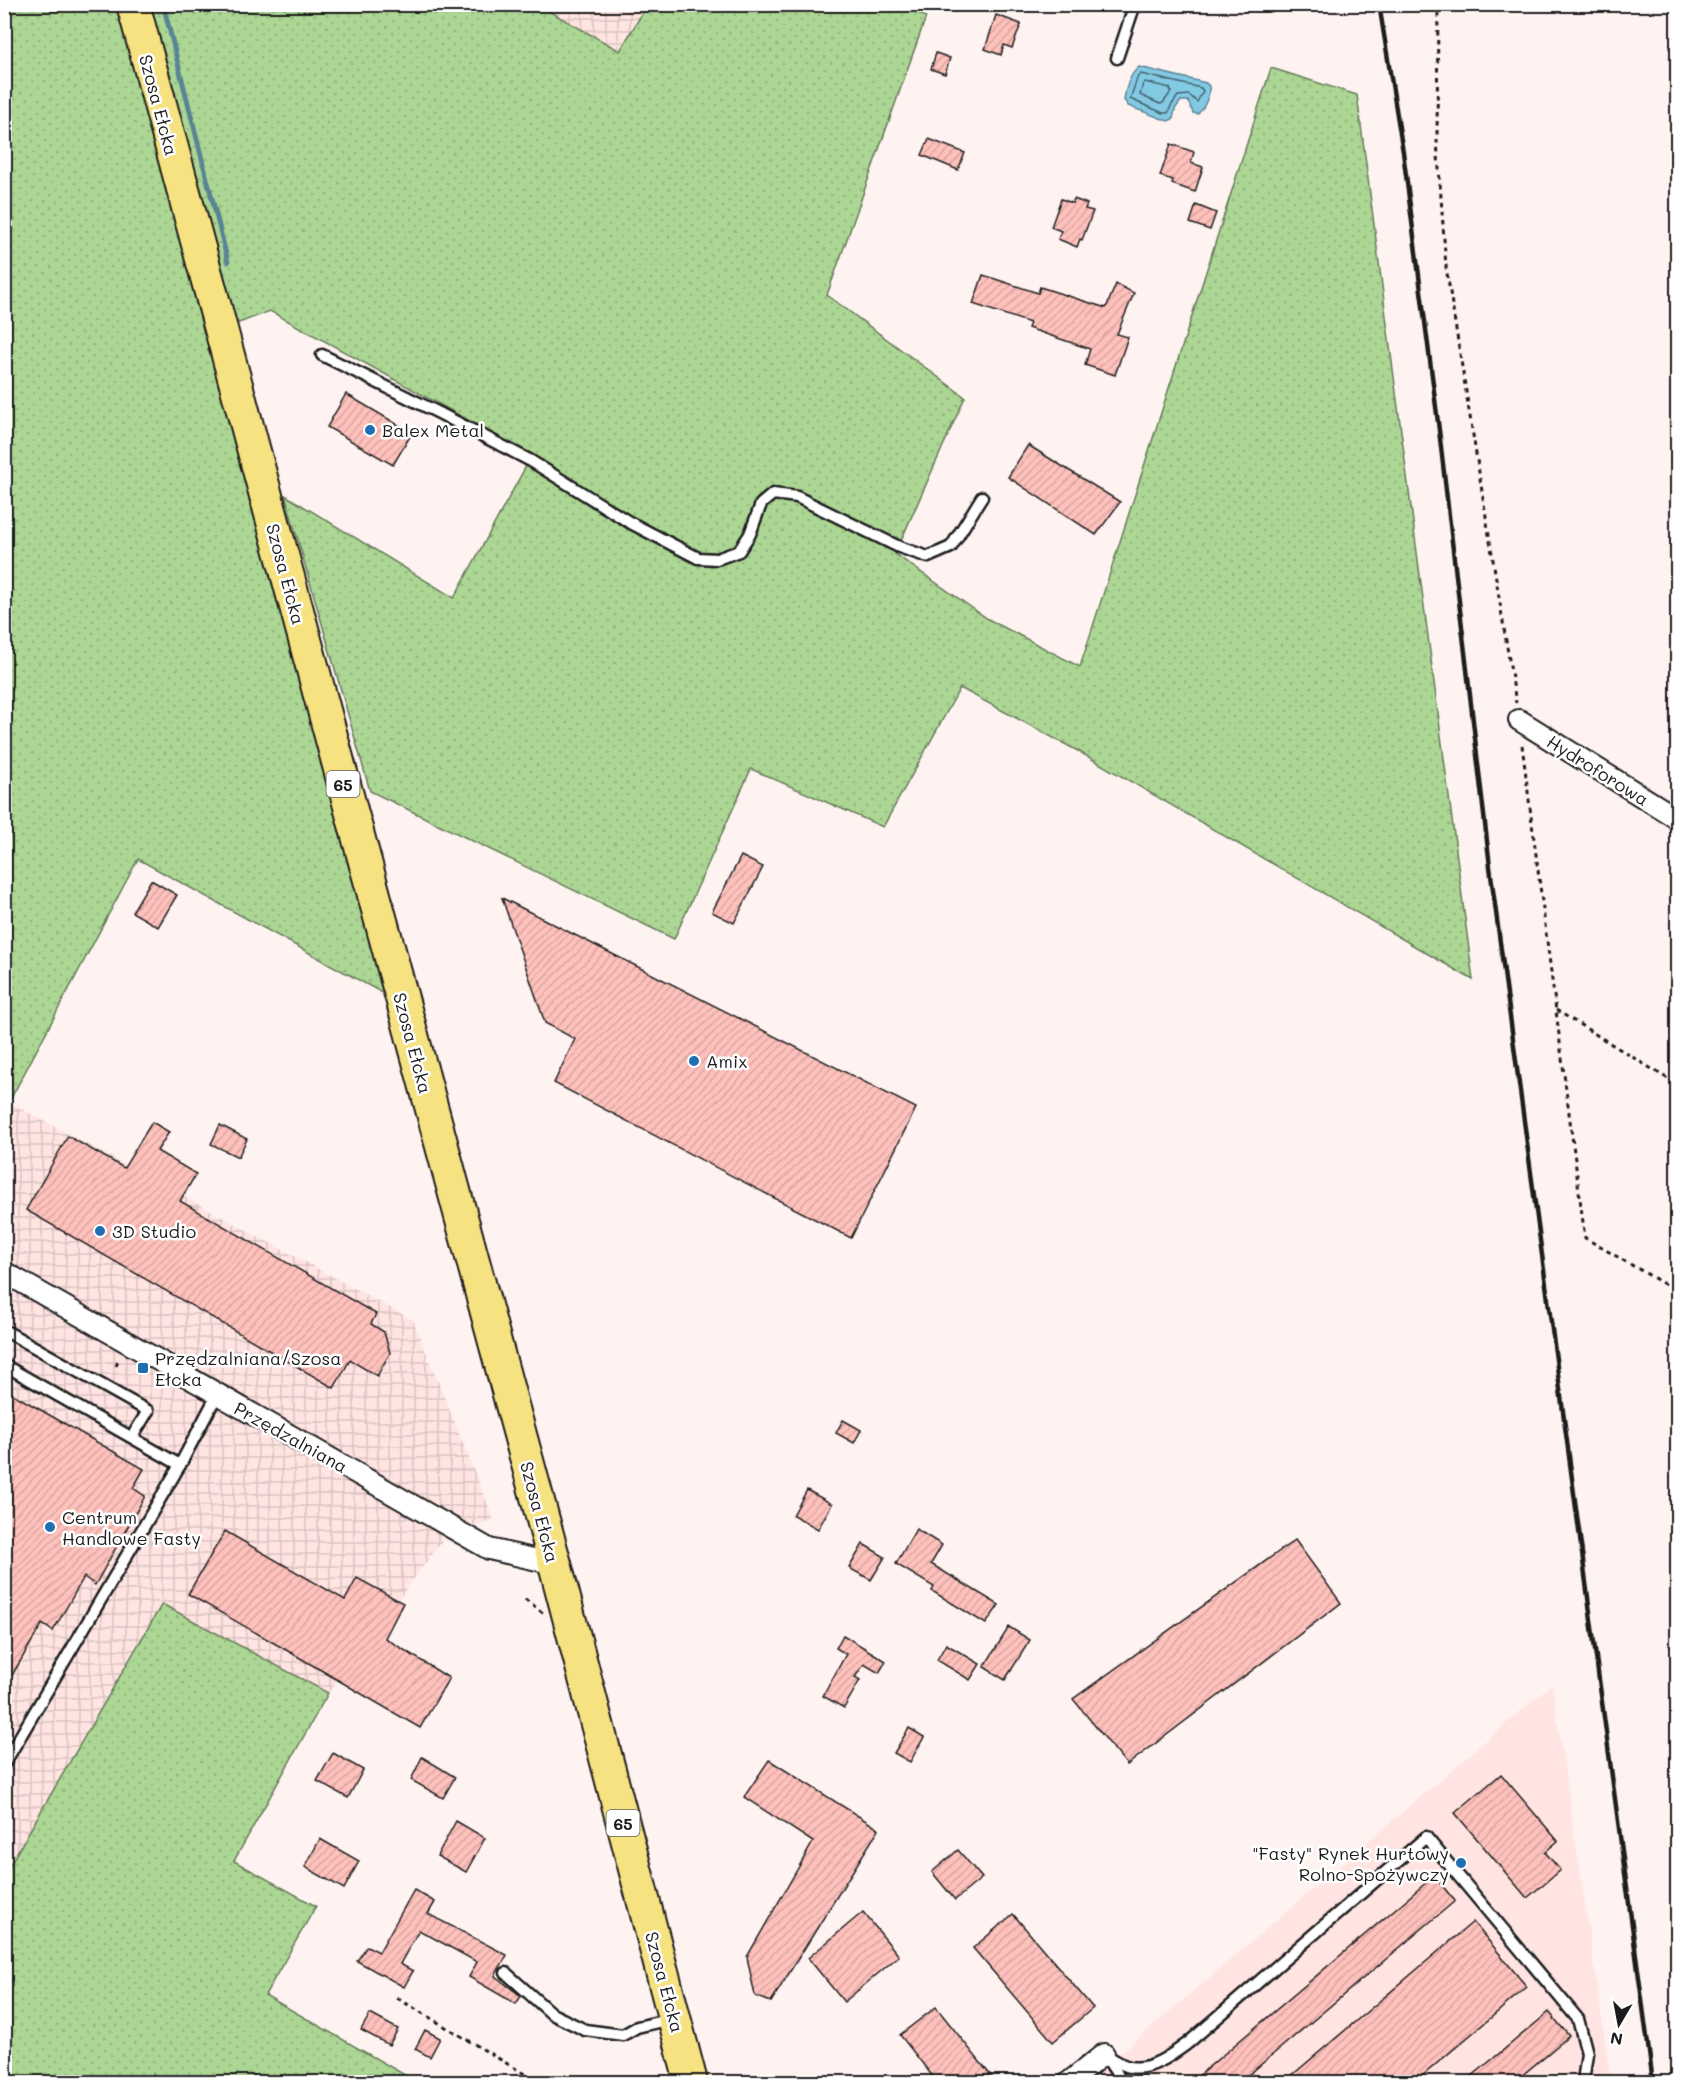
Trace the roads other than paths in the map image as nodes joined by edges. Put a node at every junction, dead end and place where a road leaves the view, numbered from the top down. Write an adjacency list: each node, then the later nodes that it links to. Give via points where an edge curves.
1 (133, 4): 14 (main road, Szosa Ełcka / 65)
2 (1135, 4): 3 (lane)
3 (1118, 58)
4 (322, 355): 5 (lane, via 531,461 629,522 698,558 717,559 739,551 761,504 773,494 798,496 899,547 928,557 951,547)
5 (982, 497)
6 (1519, 720): 7 (street, Hydroforowa)
7 (1677, 819)
8 (4, 1272): 11 (street, Przędzalniana)
9 (4, 1330): 12 (lane, via 148,1411)
10 (4, 1365): 12 (lane)
11 (217, 1395): 13 (lane); 14 (street, Przędzalniana, via 489,1549)
12 (132, 1437): 13 (lane)
13 (180, 1465): 15 (lane)
14 (555, 1564): 17 (main road, Szosa Ełcka / 65)
15 (4, 1764)
16 (506, 1973): 17 (lane, via 552,2014 585,2030 623,2035 637,2027)
17 (674, 2018): 19 (main road, Szosa Ełcka / 65)
18 (1104, 2054): 20 (street); 21 (lane); 22 (lane, via 1130,2067 1166,2060 1426,1838 1578,2019 1587,2053)
19 (692, 2082)
20 (1068, 2082)
21 (1120, 2082)
22 (1583, 2082)

